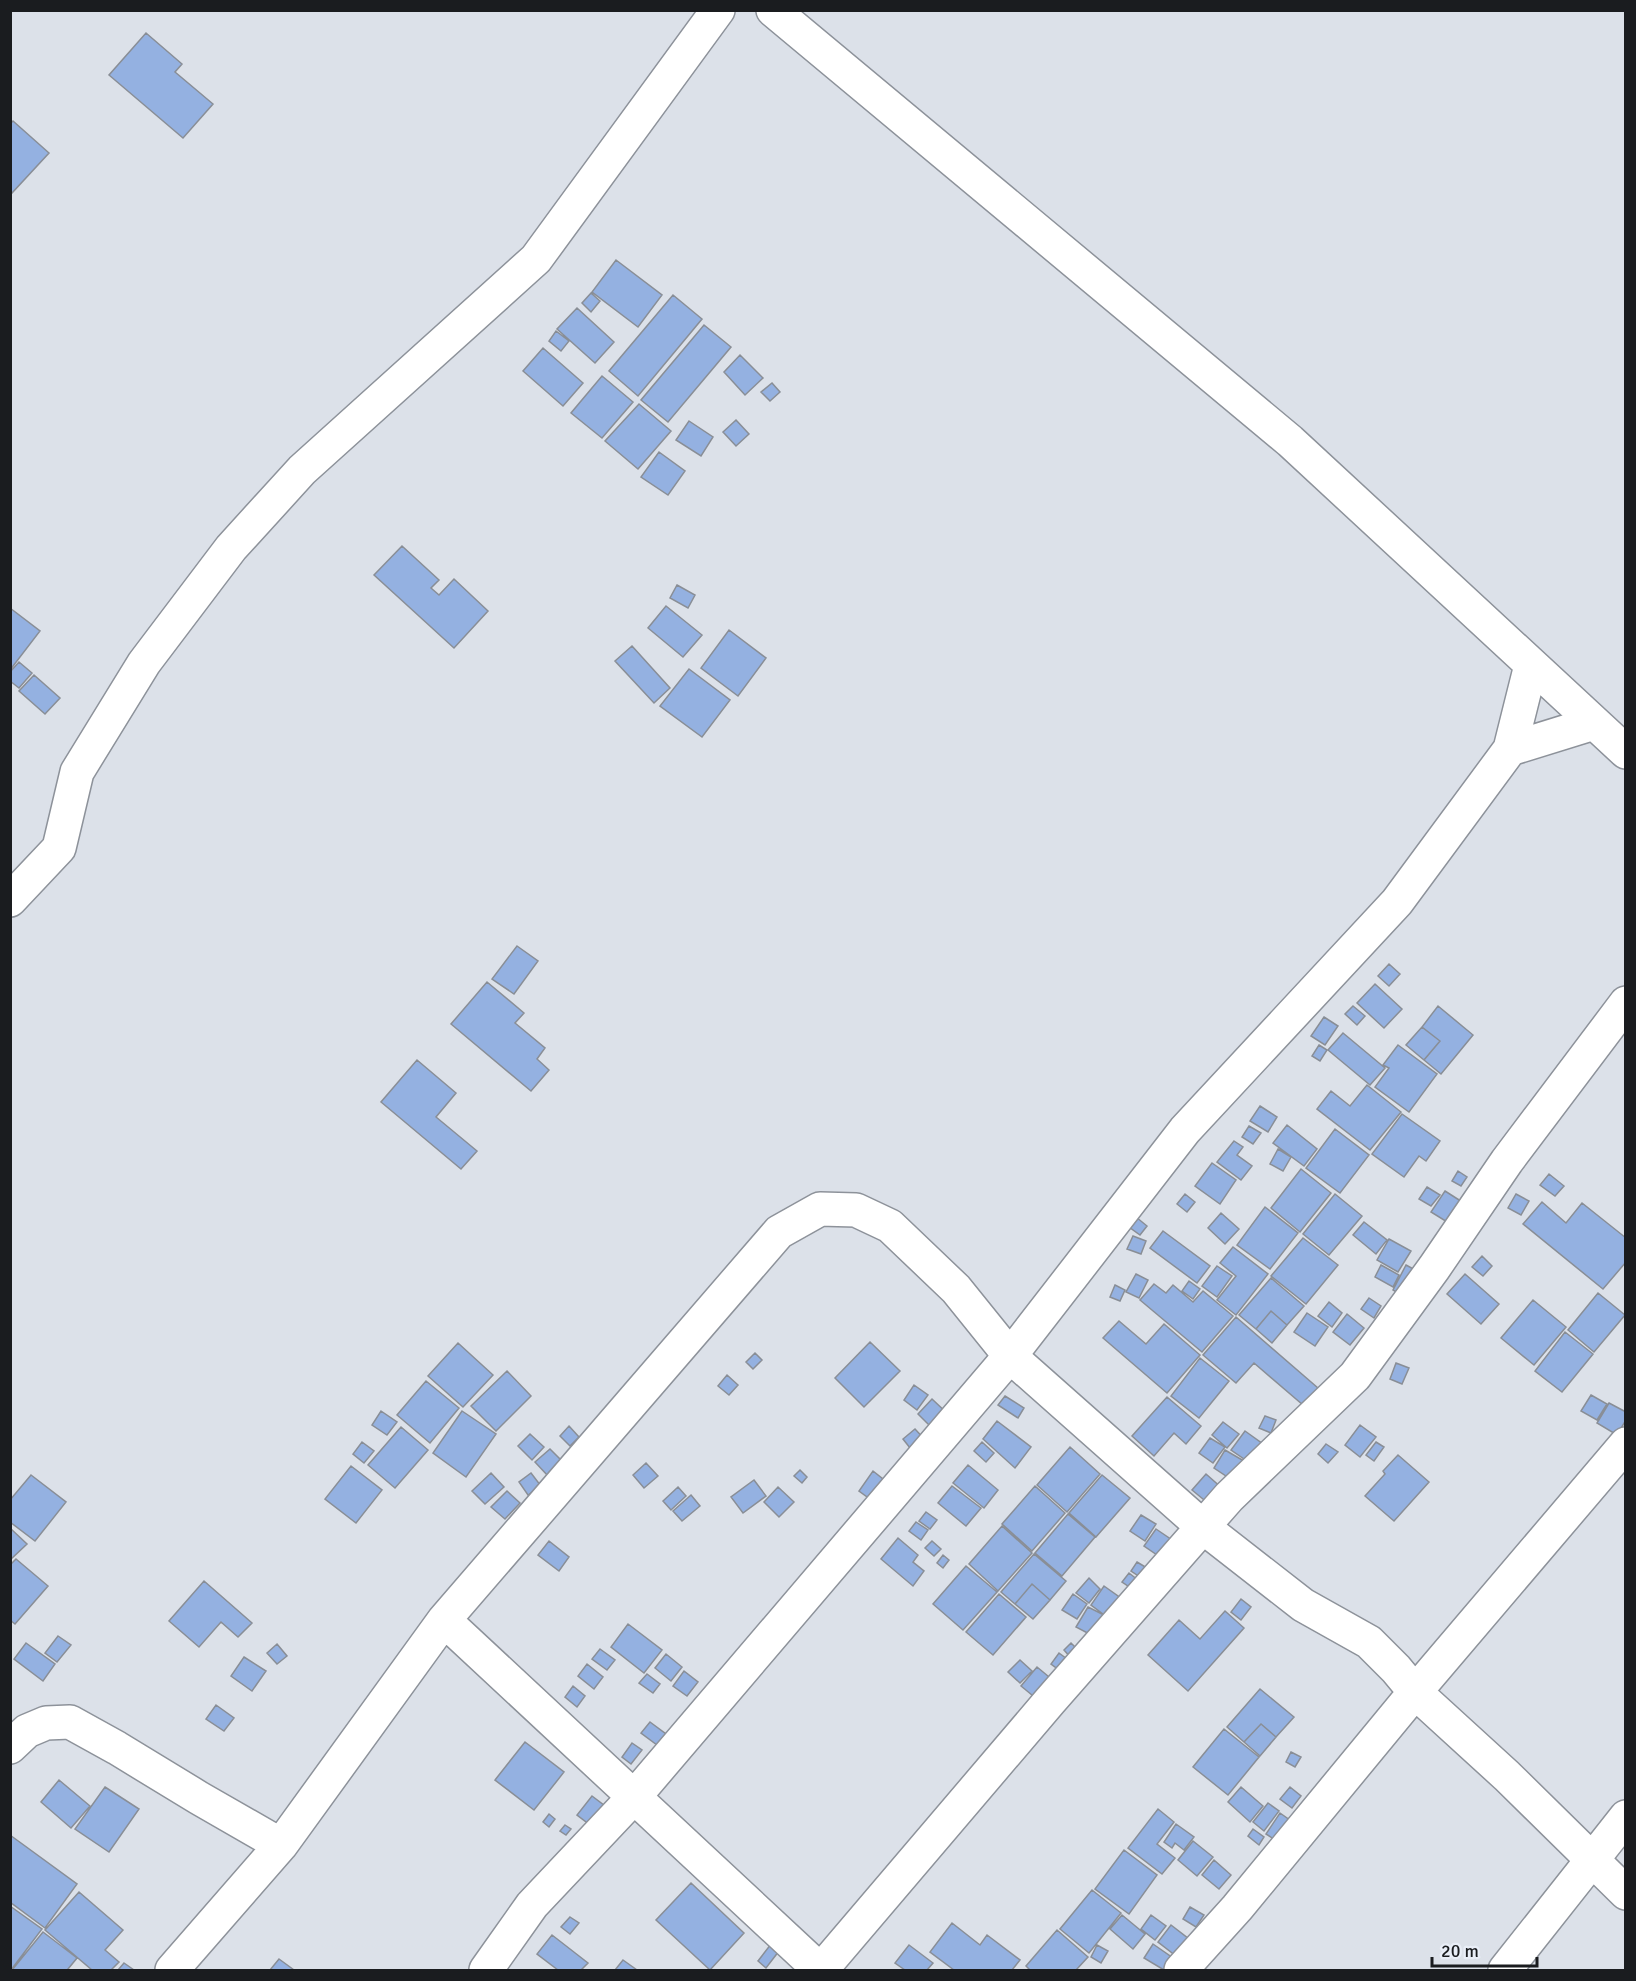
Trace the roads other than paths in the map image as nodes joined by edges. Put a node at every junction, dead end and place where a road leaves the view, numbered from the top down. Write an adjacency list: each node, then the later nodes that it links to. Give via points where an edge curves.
1 (718, 10): 7 (street, via 536,260 302,470 231,548 144,663 77,772 60,848)
2 (773, 10): 3 (street, via 1290,441)
3 (1532, 665): 4 (street); 5 (street)
4 (1594, 723): 5 (street); 6 (street)
5 (1510, 749): 9 (street, via 1397,902 1185,1130)
6 (1626, 752)
7 (10, 900)
8 (1626, 1003): 11 (street, via 1507,1161 1355,1376)
9 (1010, 1356): 11 (street); 12 (street, via 956,1289 890,1227 856,1210 820,1209 779,1232); 15 (street)
10 (1626, 1444): 13 (street)
11 (1203, 1527): 13 (street, via 1303,1605 1369,1642); 22 (street)
12 (444, 1620): 15 (street); 17 (street)
13 (1415, 1692): 18 (street); 23 (street, via 1237,1908)
14 (10, 1747): 17 (street, via 27,1731 46,1723 70,1722)
15 (634, 1797): 21 (street, via 532,1905); 22 (street)
16 (1626, 1817): 18 (street)
17 (281, 1845): 20 (street)
18 (1592, 1860): 19 (street); 24 (street)
19 (1626, 1893)
20 (172, 1971)
21 (486, 1971)
22 (821, 1971)
23 (1180, 1971)
24 (1505, 1971)

